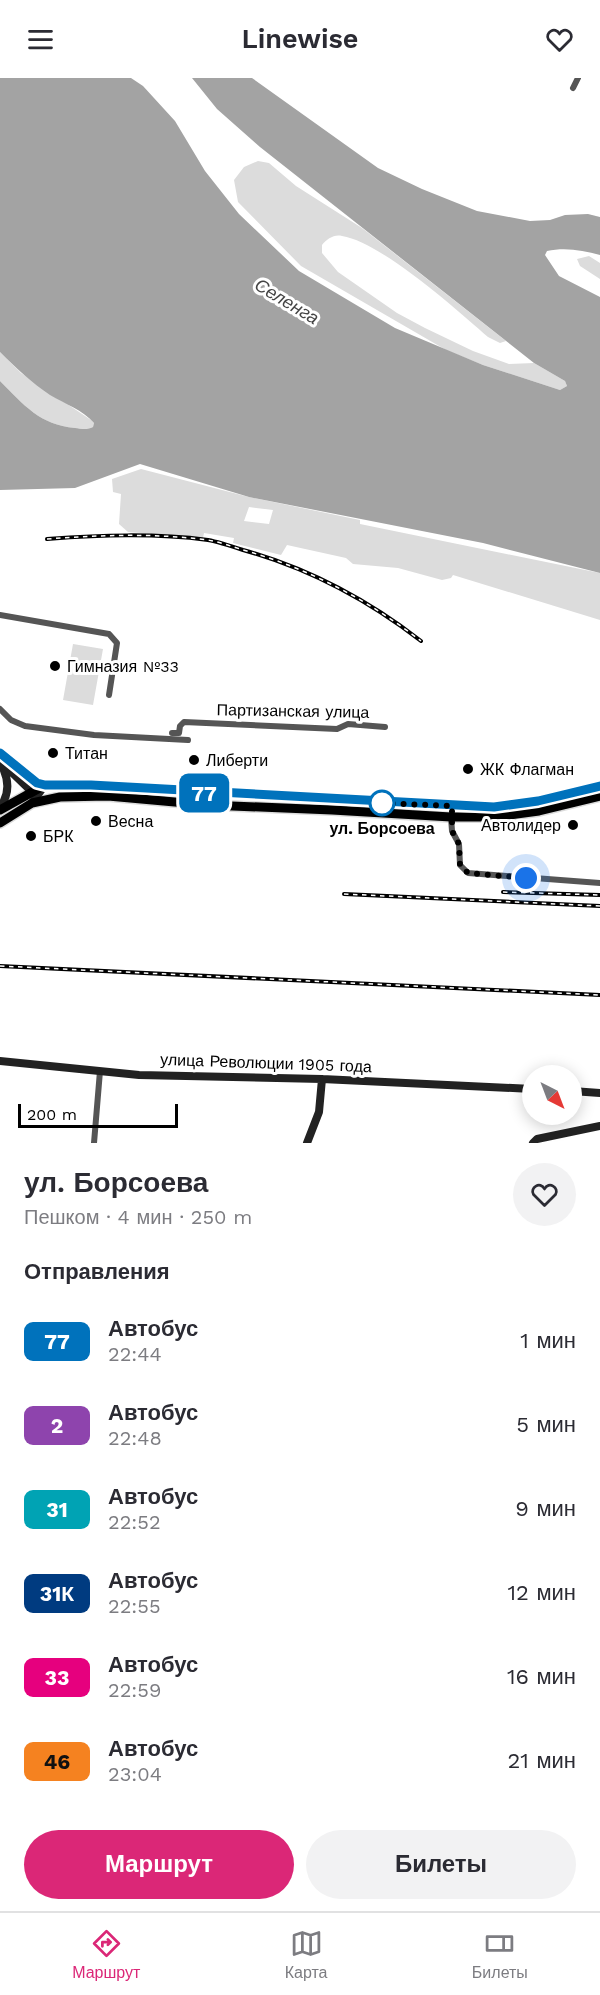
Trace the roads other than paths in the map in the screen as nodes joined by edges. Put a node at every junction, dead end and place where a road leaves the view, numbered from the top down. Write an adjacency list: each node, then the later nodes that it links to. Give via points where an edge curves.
1 (578, 78): 2 (street)
2 (573, 88)
3 (0, 615): 4 (street, via 109,634 117,643)
4 (109, 695)
5 (0, 709): 8 (street, via 24,726 94,735)
6 (385, 726): 7 (street, Партизанская улица, via 348,724 328,729 184,722 179,733)
7 (172, 733)
8 (188, 740)
9 (0, 753): 12 (main road)
10 (0, 762): 12 (main road); 18 (main road, via 8,779)
11 (600, 786): 17 (main road, via 494,807)
12 (39, 790): 13 (main road); 15 (main road); 16 (main road); 18 (main road)
13 (109, 792): 15 (main road); 17 (main road); 19 (main road, via 208,805)
14 (600, 796): 19 (main road, via 539,811)
15 (60, 797): 16 (main road)
16 (32, 803): 20 (main road)
17 (452, 806): 19 (main road)
18 (0, 809)
19 (451, 817): 21 (street, via 460,865 468,873)
20 (0, 823)
21 (600, 883)
22 (0, 1061): 23 (main road, улица Революции 1905 года)
23 (100, 1071): 24 (main road, улица Революции 1905 года); 29 (street)
24 (322, 1079): 25 (main road, улица Революции 1905 года); 30 (main road, via 319,1112)
25 (522, 1089)
26 (582, 1092): 27 (main road)
27 (600, 1093)
28 (600, 1126): 31 (main road)
29 (94, 1143)
30 (307, 1143)
31 (533, 1143)

